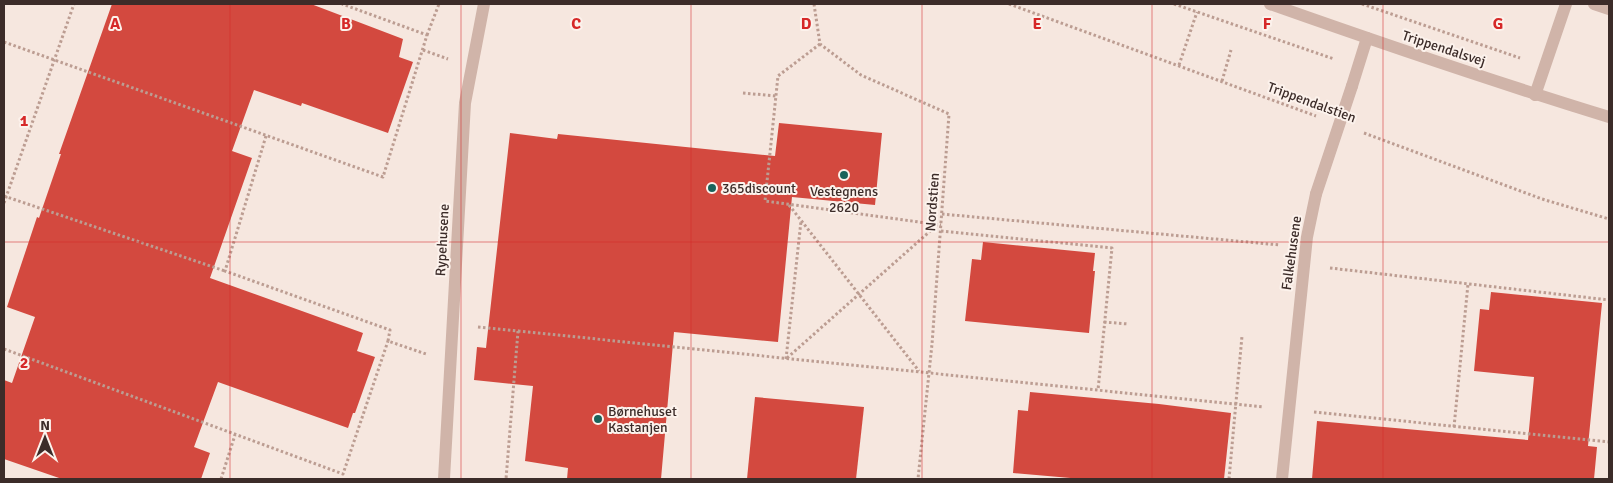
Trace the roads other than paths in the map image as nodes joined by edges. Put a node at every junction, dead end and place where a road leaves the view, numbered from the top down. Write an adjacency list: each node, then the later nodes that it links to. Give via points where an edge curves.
1 (484, 4): 9 (street, Rypehusene, via 465,103)
2 (1270, 4): 6 (street, Trippendalsvej)
3 (1566, 4): 7 (street)
4 (1594, 4): 5 (street)
5 (1609, 8)
6 (1367, 38): 7 (street, Trippendalsvej); 10 (street, Falkehusene, bridge, via 1316,194 1306,248)
7 (1535, 94): 8 (street, Trippendalsvej)
8 (1609, 117)
9 (444, 479)
10 (1282, 479)

